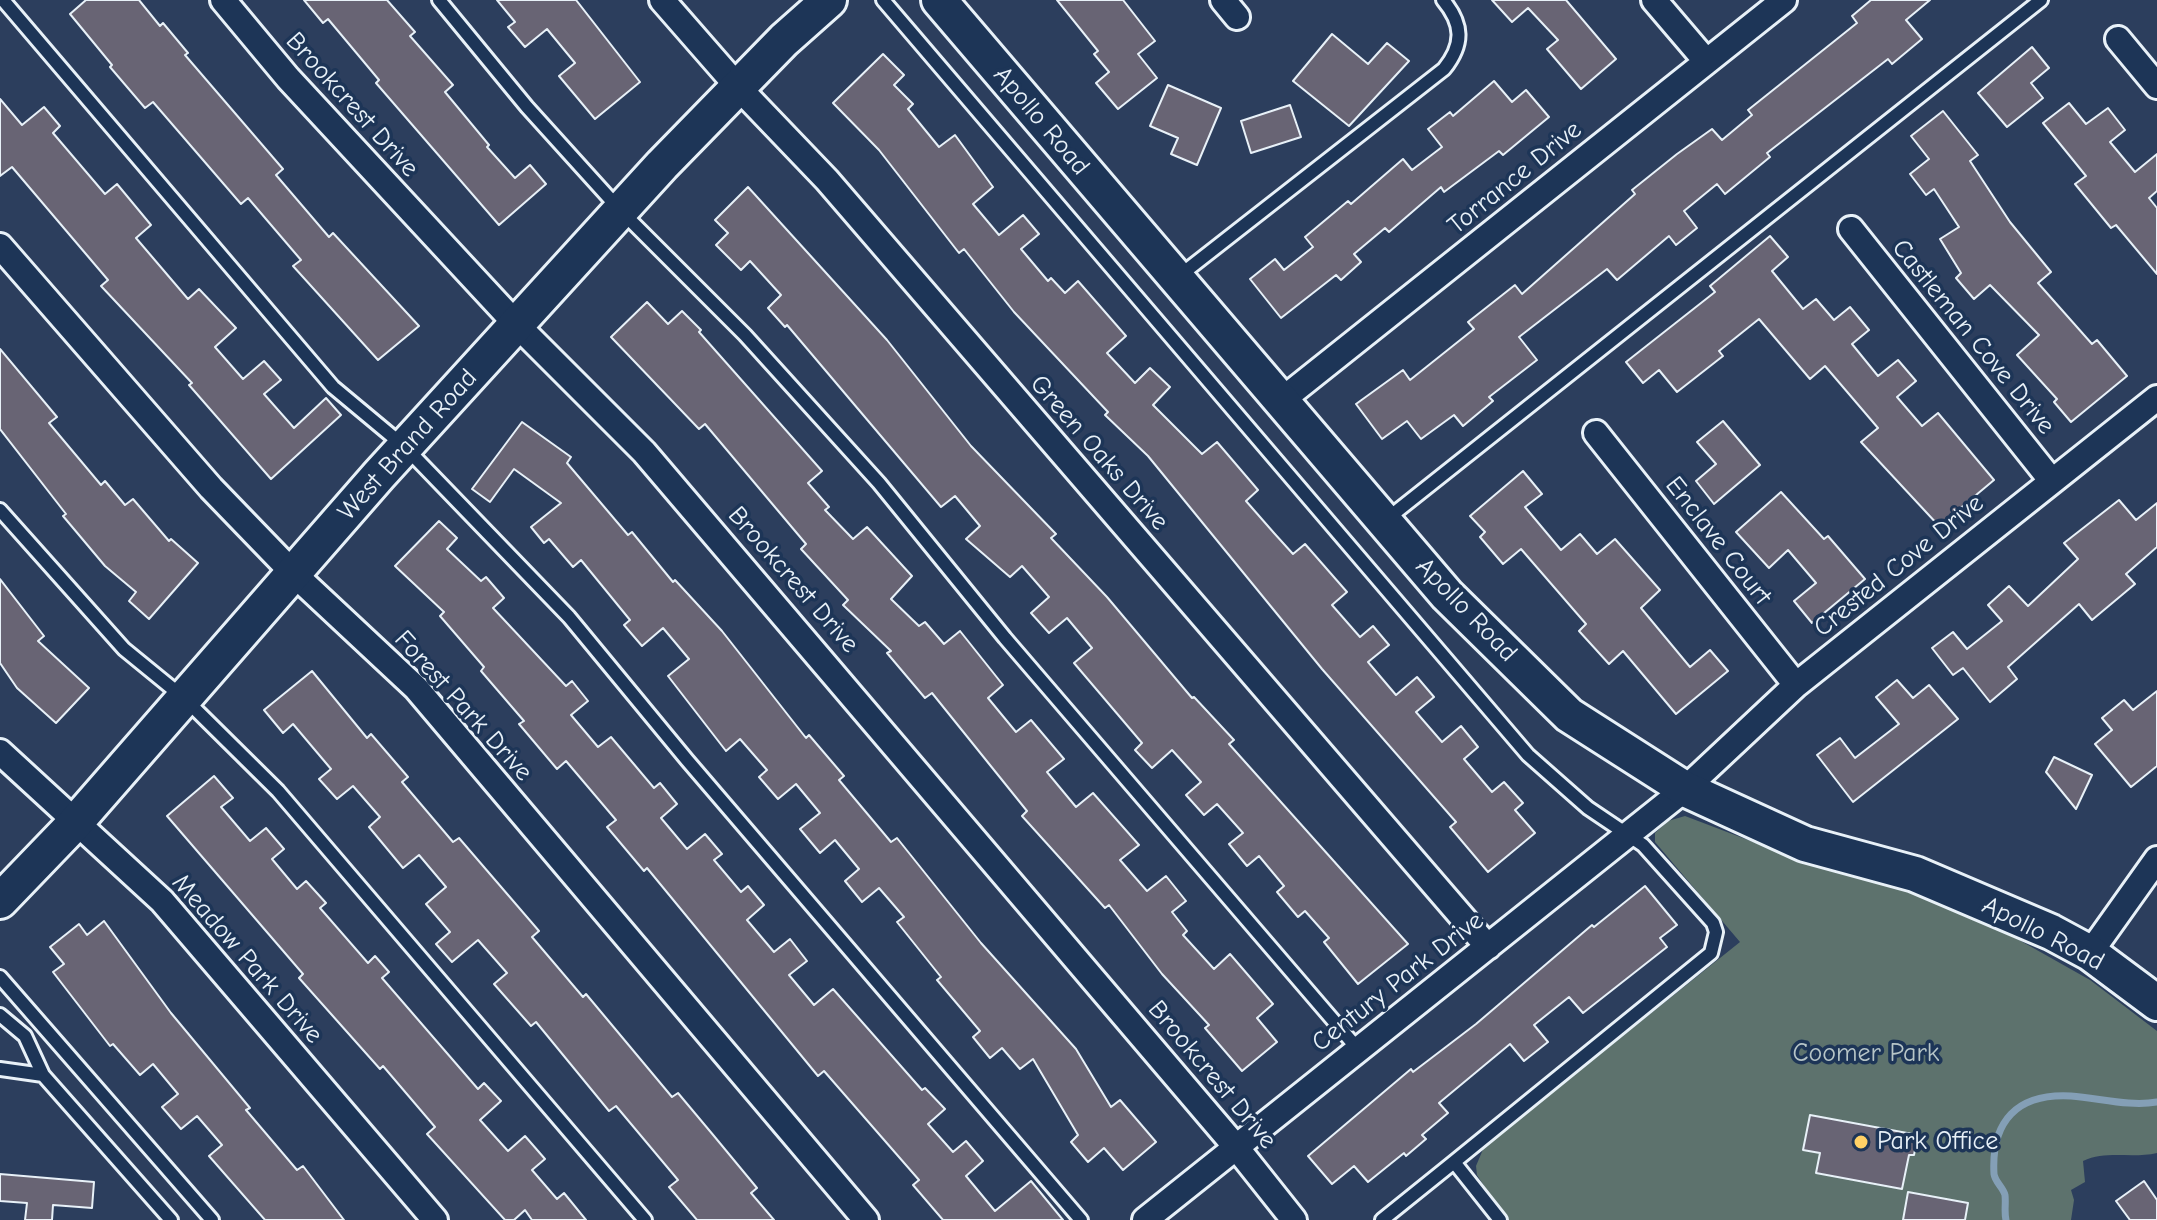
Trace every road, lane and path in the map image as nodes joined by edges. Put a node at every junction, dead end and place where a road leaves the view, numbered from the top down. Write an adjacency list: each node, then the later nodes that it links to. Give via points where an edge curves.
1 (3, 0): 24 (lane, via 333,387)
2 (223, 0): 20 (street, Brookcrest Drive, via 288,78)
3 (439, 0): 16 (lane)
4 (662, 0): 15 (street, Green Oaks Drive)
5 (829, 0): 15 (street, West Brand Road)
6 (883, 0): 34 (lane, via 1528,755)
7 (939, 0): 19 (street, Apollo Road)
8 (1443, 0): 19 (lane, via 1459,24 1461,40 1444,69)
9 (1654, 0): 13 (street)
10 (1784, 0): 13 (street, Torrance Drive)
11 (2041, 0): 27 (lane)
12 (2118, 39): 14 (street)
13 (1706, 61): 22 (street, Torrance Drive)
14 (2157, 86)
15 (738, 87): 16 (street, West Brand Road); 37 (street, Green Oaks Drive, via 827,180)
16 (621, 211): 20 (street, West Brand Road); 42 (lane, via 745,335 879,483)
17 (1851, 229): 25 (street, Castleman Cove Drive)
18 (0, 246): 28 (street, Forest Park Drive, via 108,374)
19 (1176, 279): 22 (street, Apollo Road)
20 (517, 325): 24 (street, West Brand Road); 45 (street, Brookcrest Drive, via 644,452 756,579)
21 (2157, 398): 25 (street, Crested Cove Drive)
22 (1282, 400): 27 (street, Apollo Road)
23 (1596, 433): 29 (street, Enclave Court)
24 (405, 447): 28 (street, West Brand Road); 52 (lane, via 569,617)
25 (2051, 480): 29 (street, Crested Cove Drive)
26 (0, 510): 30 (lane, via 124,649)
27 (1385, 521): 32 (street, Apollo Road, via 1447,595 1569,715)
28 (294, 574): 30 (street, West Brand Road); 51 (street, Forest Park Drive, via 416,688)
29 (1796, 685): 32 (street, Crested Cove Drive)
30 (184, 698): 33 (street, West Brand Road); 50 (lane, via 325,843)
31 (0, 752): 33 (street, Meadow Park Drive)
32 (1685, 789): 34 (street, Century Park Drive); 38 (street, Apollo Road, via 1805,844 1915,874)
33 (76, 822): 36 (street, West Brand Road); 49 (street, Meadow Park Drive, via 162,901)
34 (1628, 835): 37 (street, Century Park Drive); 46 (lane, via 1706,912 1716,932 1711,953)
35 (2157, 859): 38 (street)
36 (0, 901)
37 (1488, 947): 42 (street, Century Park Drive)
38 (2090, 953): 40 (street, Apollo Road)
39 (0, 977): 48 (lane)
40 (2157, 1003)
41 (0, 1015): 44 (lane, via 25,1036)
42 (1357, 1048): 45 (street, Century Park Drive)
43 (0, 1069): 44 (lane)
44 (43, 1075): 47 (lane)
45 (1236, 1147): 53 (street, Century Park Drive); 54 (street, Brookcrest Drive)
46 (1454, 1162): 55 (lane); 56 (lane)
47 (171, 1220)
48 (212, 1220)
49 (435, 1220)
50 (645, 1220)
51 (866, 1220)
52 (1081, 1220)
53 (1145, 1220)
54 (1294, 1220)
55 (1382, 1220)
56 (1500, 1220)

